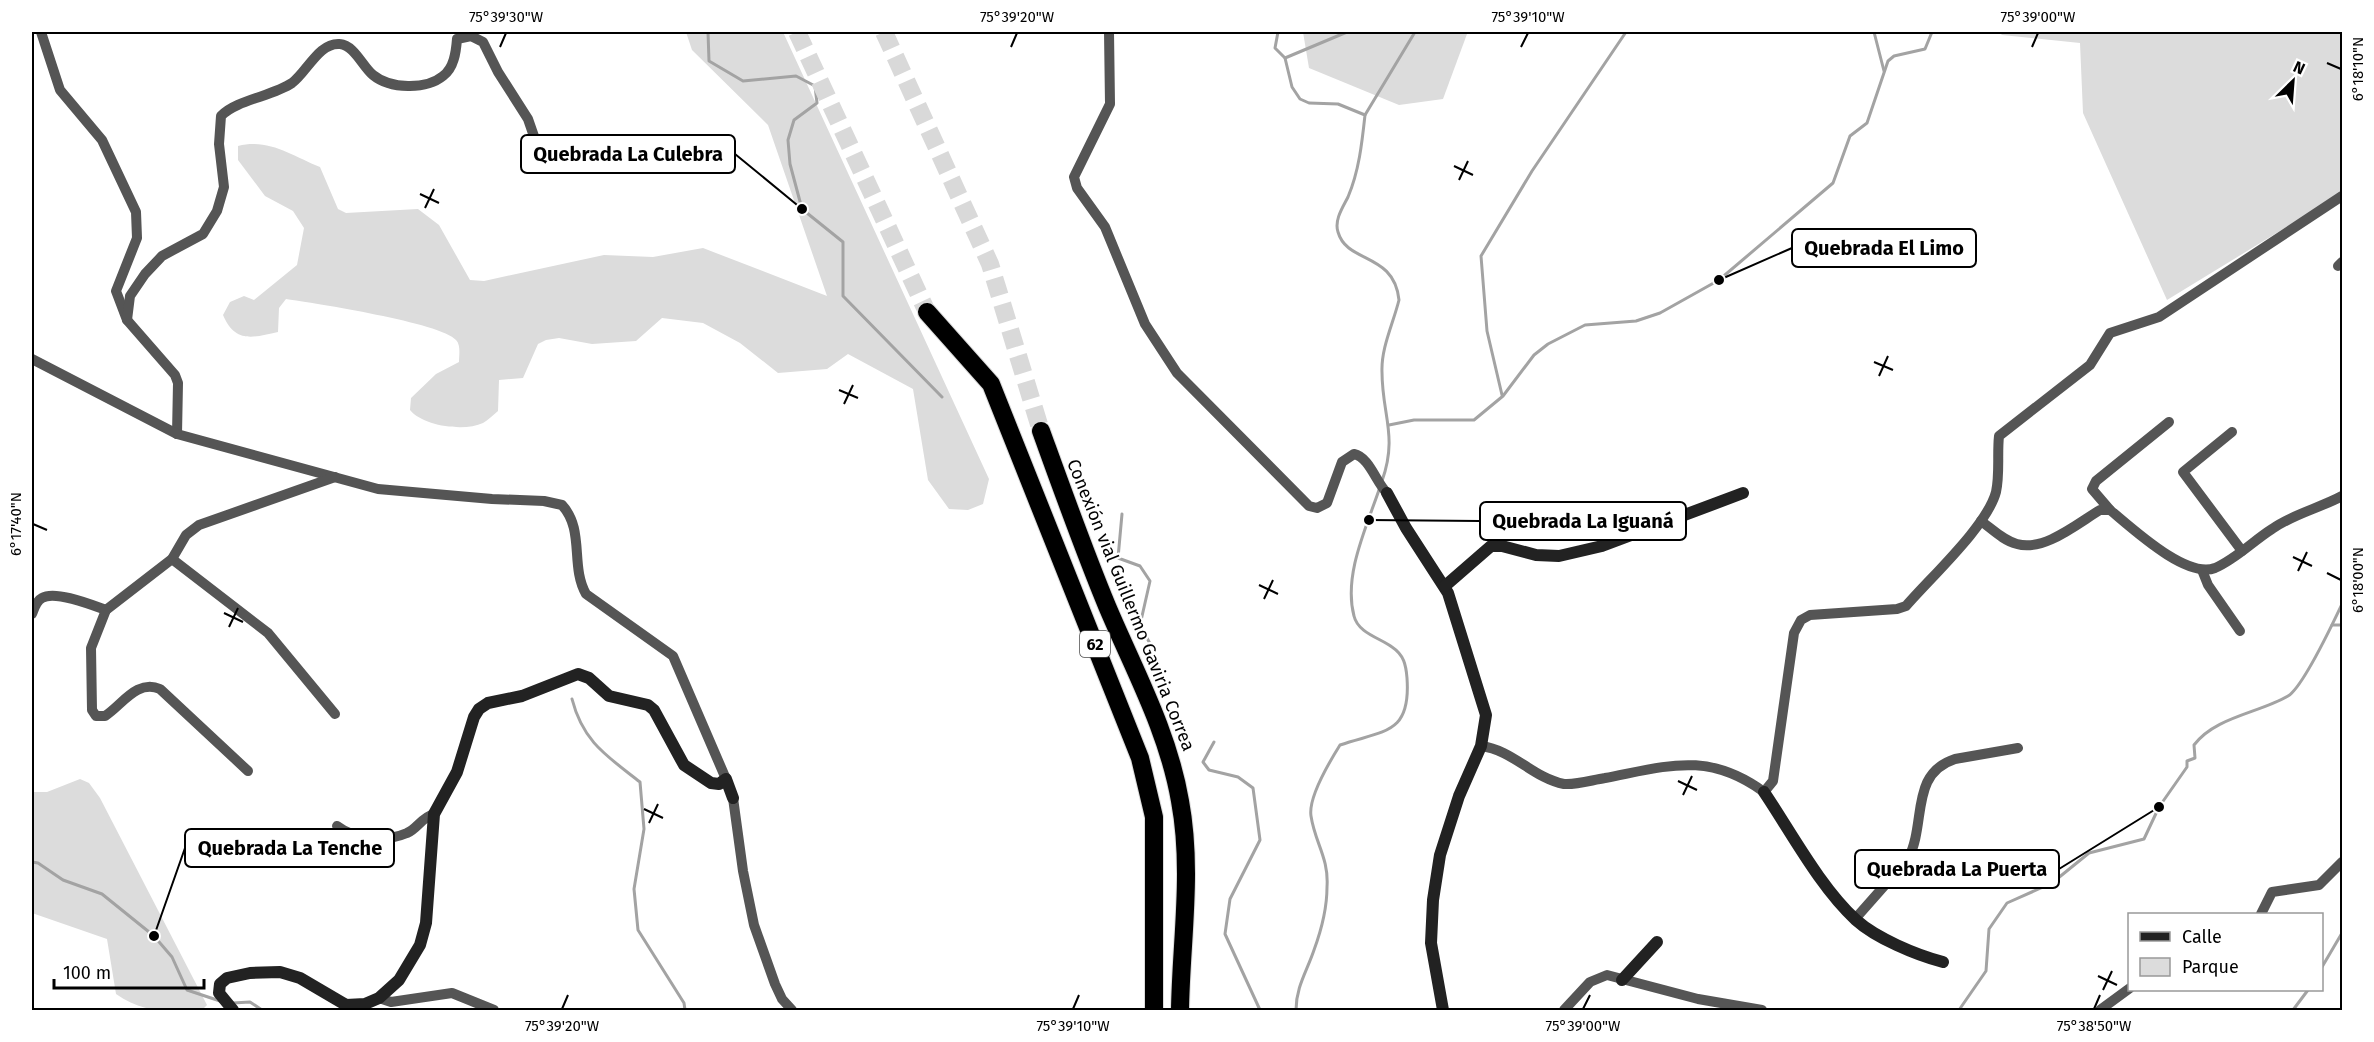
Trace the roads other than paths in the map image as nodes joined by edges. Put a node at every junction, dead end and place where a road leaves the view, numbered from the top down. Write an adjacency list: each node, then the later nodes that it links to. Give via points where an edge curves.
1 (41, 32): 6 (street, via 60,90 102,140 136,212 137,238 116,291)
2 (1110, 32): 13 (street, via 1110,104 1074,177 1077,188 1105,227 1145,324 1184,382 1309,507 1327,503 1342,462 1350,455 1363,458 1377,484)
3 (537, 145): 6 (street, via 528,119 489,50 471,36 457,39 455,57 444,76 433,82 406,86 374,76 347,46 327,46 292,83 221,116 219,144 224,187 217,211 203,234 162,256 145,274 130,296)
4 (2343, 195): 17 (street, via 2159,317 2110,333 2090,365 1999,435 1996,490)
5 (927, 312): 45 (highway, 62, via 992,384 1140,758 1154,818)
6 (128, 320): 11 (street, via 175,375)
7 (32, 359): 11 (street)
8 (2169, 422): 16 (street, via 2096,481 2092,489)
9 (1041, 431): 46 (highway, Conexión vial Guillermo Gaviria Correa / 62, via 1102,594 1170,756 1181,803 1185,846)
10 (2232, 432): 18 (street, via 2183,472)
11 (177, 434): 12 (street)
12 (335, 477): 19 (street, via 199,525 186,535); 29 (street, via 378,489 562,505 573,523 586,594 673,656)
13 (1387, 493): 21 (street)
14 (1743, 493): 21 (street, via 1602,546 1559,556 1491,546)
15 (2343, 496): 18 (street, via 2282,522)
16 (2110, 510): 17 (street, via 2100,510 2037,545 2011,542); 20 (street, via 2171,556)
17 (1981, 521): 30 (street, via 1906,606 1810,615 1801,620 1794,633 1773,781)
18 (2242, 551): 20 (street, via 2216,567)
19 (172, 559): 22 (street); 25 (street, via 268,633)
20 (2202, 570): 24 (street)
21 (1445, 586): 26 (street, via 1482,697 1486,722)
22 (106, 610): 23 (street, via 55,596 42,597); 28 (street, via 91,648 92,710 96,716 105,716 128,696 153,686)
23 (32, 614)
24 (2240, 631)
25 (335, 714)
26 (1481, 746): 30 (street, via 1501,749 1550,780 1564,784 1674,766 1704,765 1738,774); 47 (street, via 1448,827 1433,900 1431,943)
27 (2018, 748): 36 (street, via 1945,762 1929,775 1923,787 1917,839 1908,858)
28 (248, 771)
29 (726, 779): 31 (street); 32 (street, via 719,784 711,783 684,765 648,705 609,696 589,678 578,674 479,709 457,772)
30 (1764, 792): 36 (street)
31 (733, 798): 44 (street, via 754,925 775,984)
32 (434, 814): 33 (street, via 426,816 408,833 380,838 348,834); 41 (street, via 430,891 420,945 399,980)
33 (337, 826)
34 (2343, 862): 35 (street, via 2319,885 2272,892)
35 (2262, 913)
36 (1855, 919): 38 (street, via 1913,954)
37 (1657, 942): 39 (street)
38 (1943, 962)
39 (1622, 980): 48 (street, via 1607,975 1596,978); 49 (street)
40 (2128, 990): 50 (street)
41 (379, 998): 42 (street, via 346,1005 300,978 267,971 227,978 220,984 219,993); 43 (street, via 391,1002 452,993)
42 (233, 1011)
43 (494, 1011)
44 (792, 1011)
45 (1154, 1011)
46 (1180, 1011)
47 (1443, 1011)
48 (1564, 1011)
49 (1762, 1011)
50 (2100, 1011)

